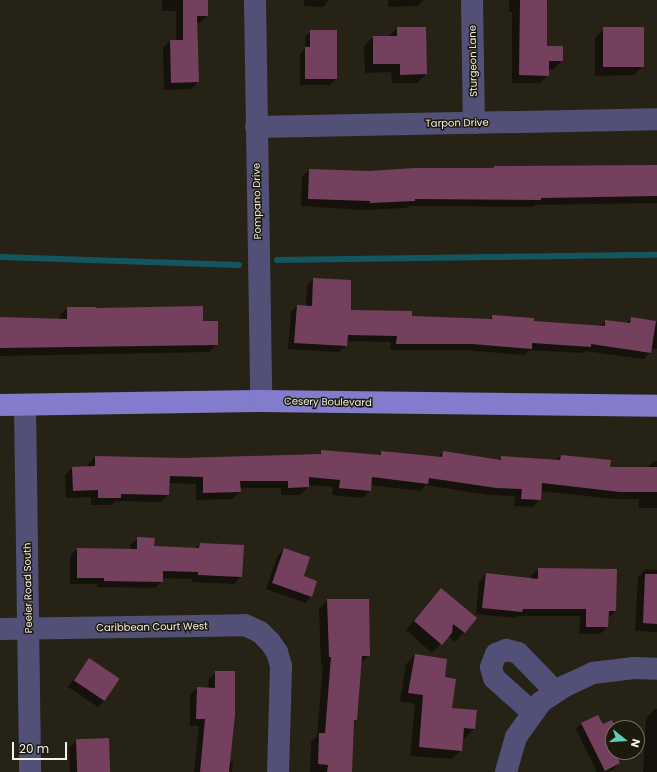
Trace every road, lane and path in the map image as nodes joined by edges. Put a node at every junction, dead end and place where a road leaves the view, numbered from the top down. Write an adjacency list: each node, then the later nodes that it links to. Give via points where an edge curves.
1 (255, 0): 5 (street, Pompano Drive)
2 (472, 0): 4 (street, Sturgeon Lane)
3 (657, 119): 4 (street, Tarpon Drive)
4 (474, 123): 5 (street, Tarpon Drive)
5 (256, 127): 6 (street, Pompano Drive)
6 (261, 401): 8 (main road, Cesery Boulevard); 9 (main road, Cesery Boulevard)
7 (0, 405): 8 (main road, Cesery Boulevard)
8 (25, 405): 11 (street, Peeler Road South)
9 (657, 406)
10 (0, 629): 11 (street, Caribbean Court West)
11 (28, 629): 13 (street, Peeler Road South); 14 (street, Caribbean Court West, via 245,625 260,632 277,652 281,666)
12 (657, 668): 15 (street, via 593,673 565,686 543,702 516,737)
13 (30, 772)
14 (278, 772)
15 (506, 772)

